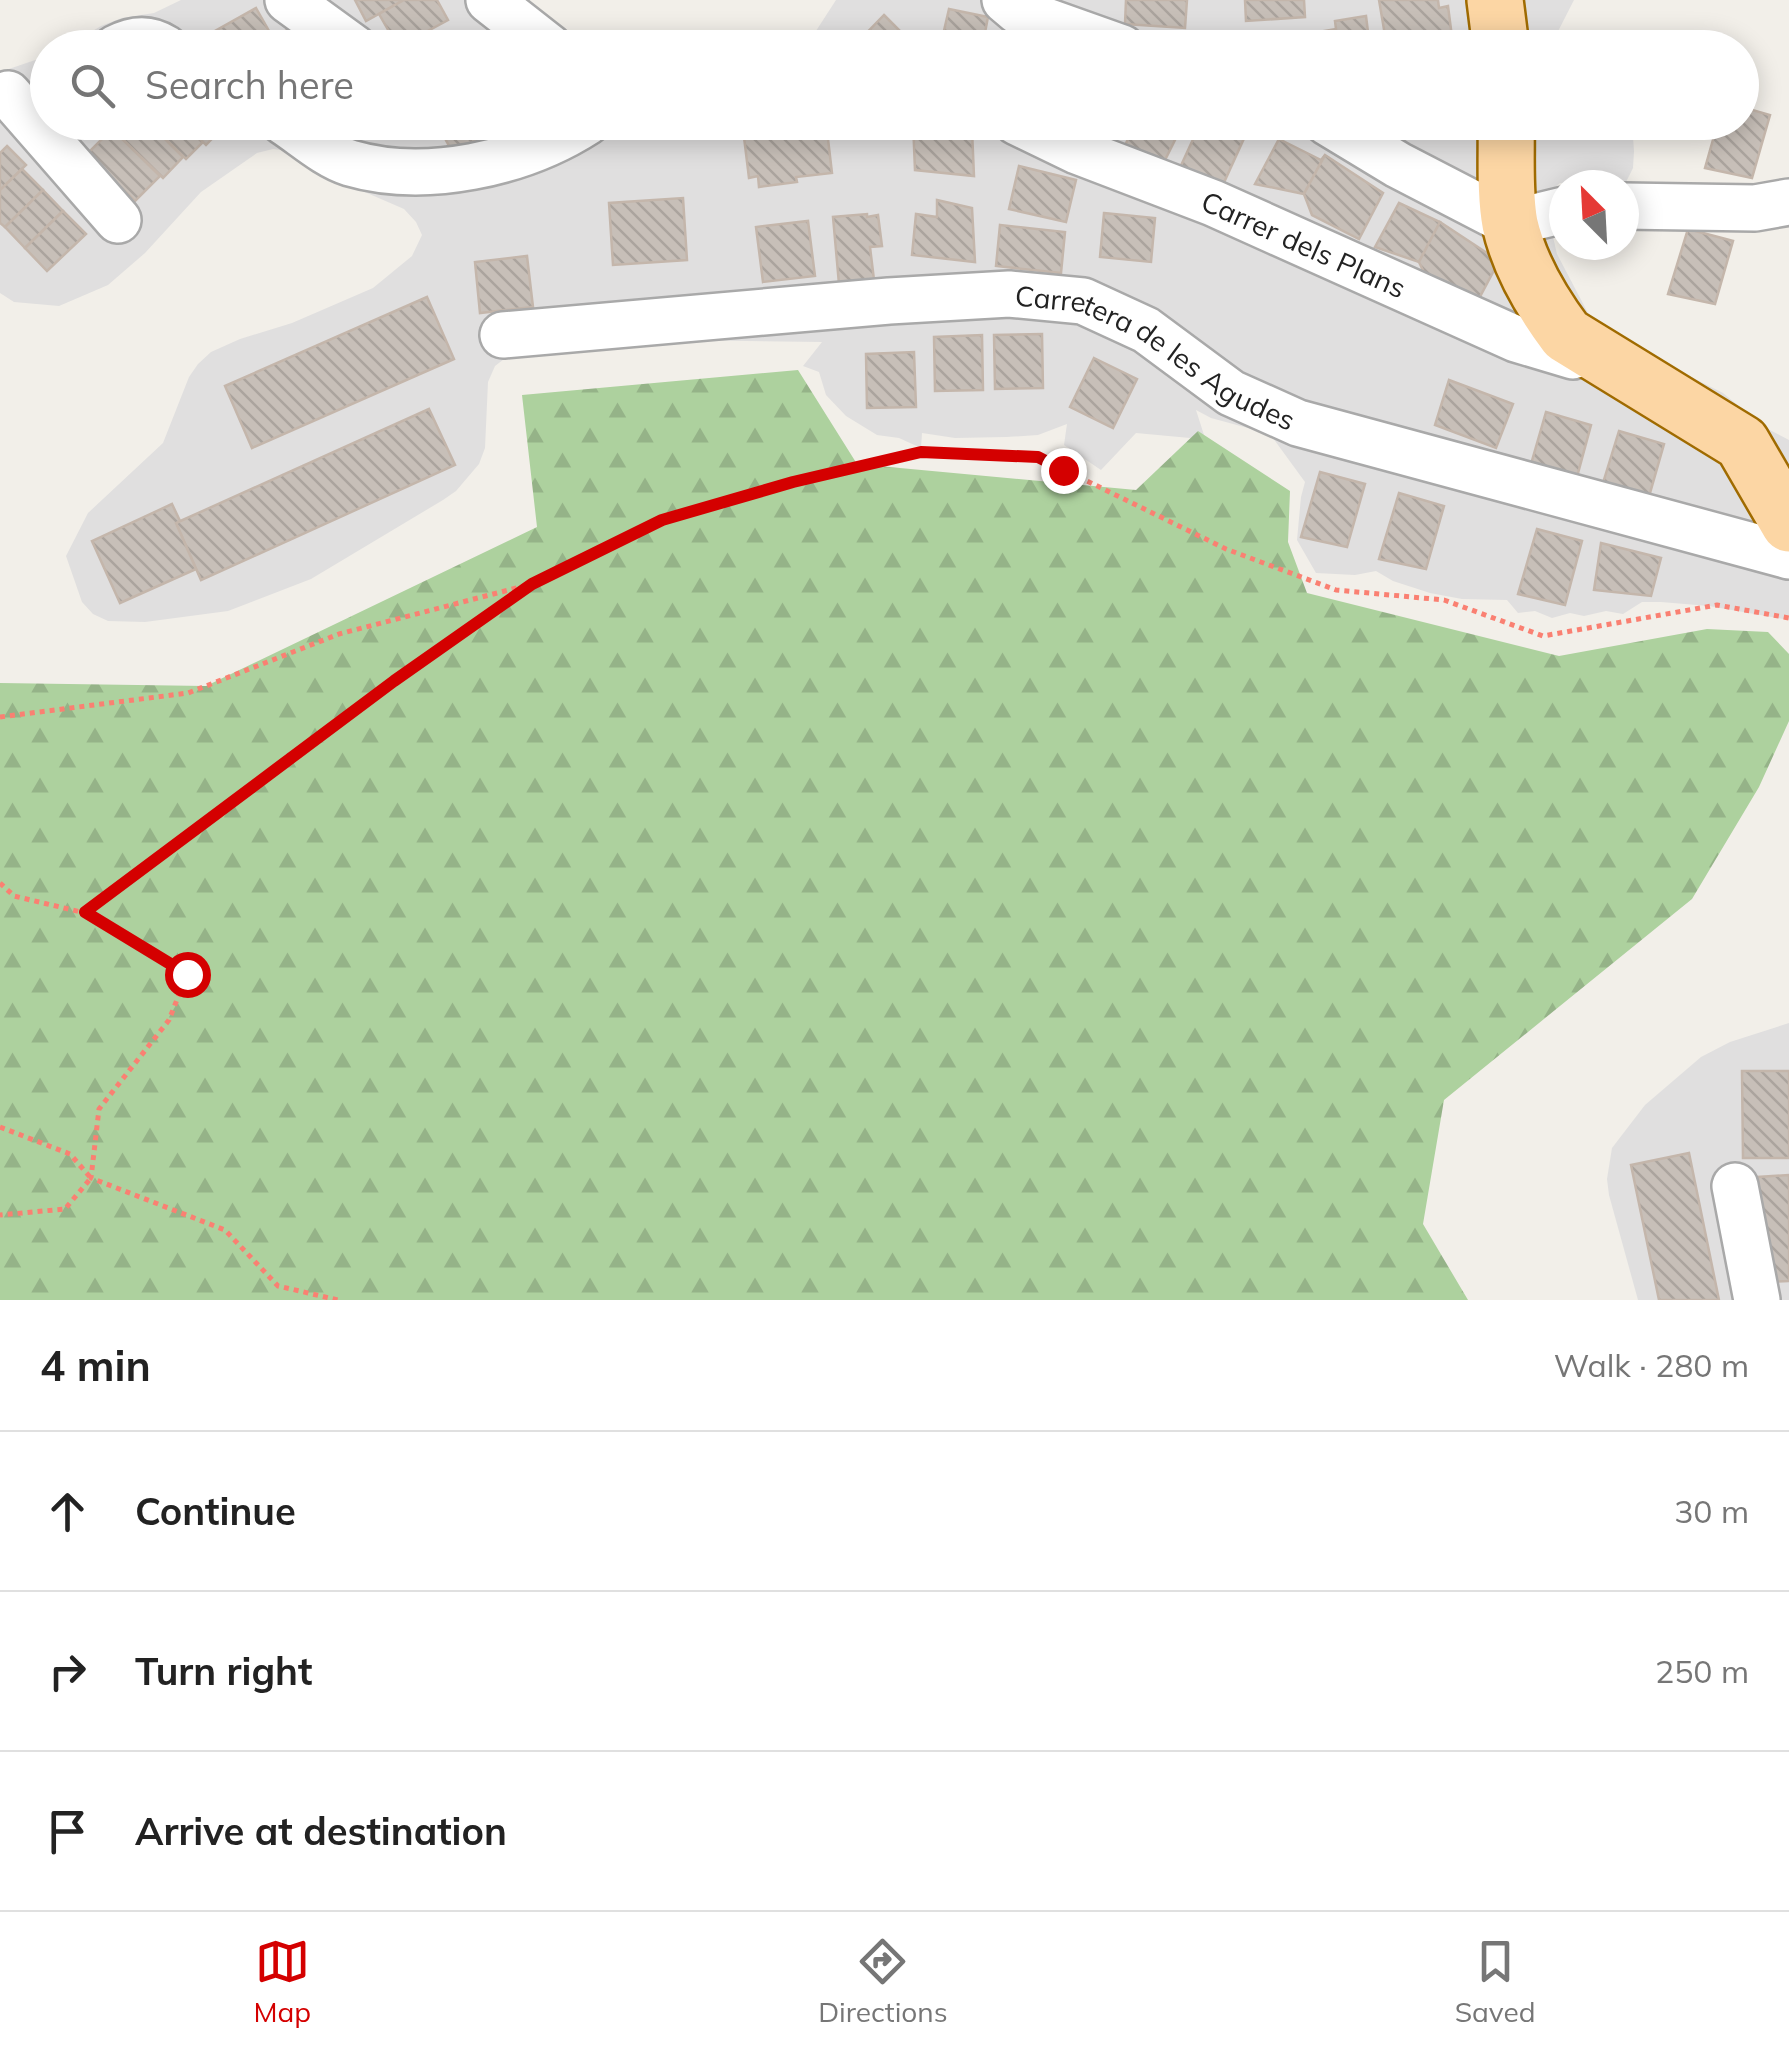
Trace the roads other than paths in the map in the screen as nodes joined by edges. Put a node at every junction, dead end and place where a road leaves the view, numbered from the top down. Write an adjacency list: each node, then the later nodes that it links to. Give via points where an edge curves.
1 (288, 0): 4 (street)
2 (1005, 0): 5 (street)
3 (1495, 0): 6 (main road)
4 (329, 30)
5 (1071, 30)
6 (1499, 30)
7 (55, 140): 16 (street)
8 (312, 140): 9 (street, via 346,162 399,172 450,172)
9 (560, 140)
10 (1054, 140): 19 (street, Carrer dels Plans, via 1213,203 1516,339 1573,356)
11 (1357, 140): 17 (street)
12 (1507, 140): 17 (main road)
13 (1789, 202): 14 (street, via 1755,208)
14 (1639, 206)
15 (1549, 214): 17 (street)
16 (118, 220)
17 (1510, 223): 19 (main road, via 1546,309 1566,335)
18 (503, 335): 21 (street, Carretera de les Agudes, via 1009,294 1082,301 1146,330 1232,393 1298,423)
19 (1592, 349): 20 (main road, via 1742,443)
20 (1789, 524)
21 (1789, 556)
22 (1735, 1186): 23 (street)
23 (1757, 1300)

